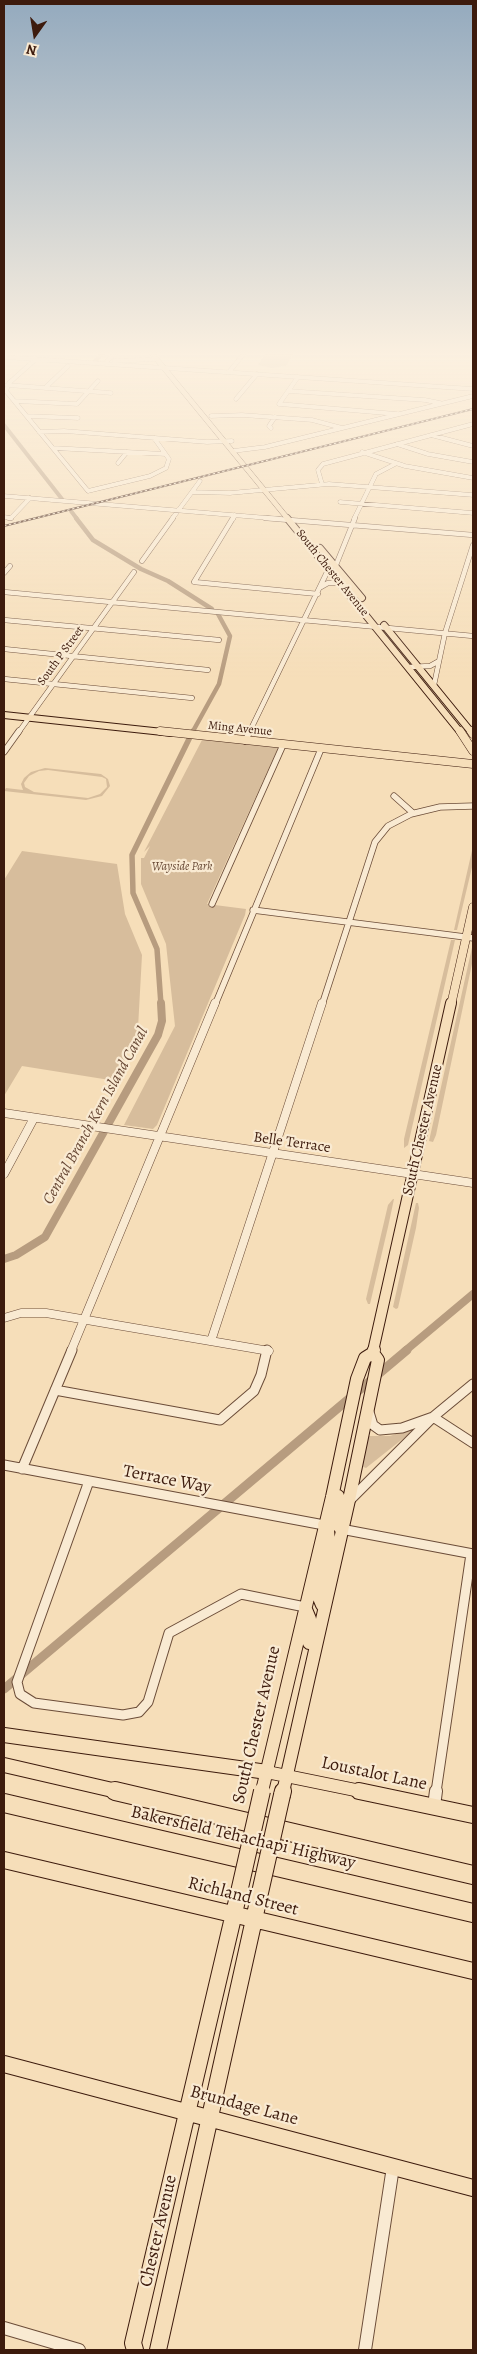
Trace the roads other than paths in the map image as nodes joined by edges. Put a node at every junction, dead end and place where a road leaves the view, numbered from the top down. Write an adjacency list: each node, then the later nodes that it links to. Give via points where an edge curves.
1 (63, 461): 2 (street, via 88,491 160,472 170,464)
2 (169, 461)
3 (243, 461): 13 (main road, South Chester Avenue)
4 (245, 461): 12 (main road, South Chester Avenue)
5 (333, 461): 10 (street, via 323,464 318,470)
6 (386, 461): 7 (street)
7 (395, 464): 8 (street); 11 (street, via 378,472)
8 (473, 478)
9 (200, 480): 14 (street)
10 (322, 484): 11 (street); 12 (street)
11 (369, 487): 15 (street); 19 (street)
12 (271, 489): 13 (street); 25 (main road, South Chester Avenue)
13 (264, 490): 14 (street); 24 (main road, South Chester Avenue)
14 (192, 492): 20 (street)
15 (473, 495)
16 (4, 496): 17 (street)
17 (30, 498): 20 (street); 23 (street, via 11,518)
18 (340, 502): 19 (street)
19 (361, 504): 21 (street); 26 (street)
20 (178, 510): 22 (street); 32 (street)
21 (473, 513)
22 (235, 515): 24 (street); 42 (street, via 194,582)
23 (4, 517)
24 (289, 520): 25 (street); 31 (main road, South Chester Avenue)
25 (298, 520): 26 (street); 30 (main road, South Chester Avenue)
26 (351, 525): 27 (street); 29 (street)
27 (473, 535)
28 (473, 545): 52 (street)
29 (342, 549): 30 (street); 33 (street)
30 (330, 553): 31 (street); 33 (main road, South Chester Avenue)
31 (317, 554): 35 (main road, South Chester Avenue)
32 (142, 561)
33 (336, 564): 38 (main road, South Chester Avenue)
34 (10, 566): 37 (street)
35 (330, 570): 38 (street); 39 (main road, South Chester Avenue); 40 (street)
36 (134, 572): 44 (street, South P Street)
37 (4, 573)
38 (348, 581): 43 (main road, South Chester Avenue)
39 (340, 583): 40 (street); 43 (street); 49 (main road, South Chester Avenue)
40 (321, 587): 42 (street)
41 (4, 592): 44 (street)
42 (318, 594): 48 (street)
43 (361, 597): 45 (main road, South Chester Avenue)
44 (112, 602): 48 (street); 50 (street, South P Street)
45 (366, 604)
46 (378, 618): 51 (main road, South Chester Avenue)
47 (4, 620): 50 (street)
48 (305, 620): 49 (street); 69 (street)
49 (376, 626): 51 (street); 58 (main road, South Chester Avenue)
50 (93, 628): 54 (street); 56 (street, South P Street)
51 (386, 628): 52 (street); 59 (main road, South Chester Avenue)
52 (445, 633): 53 (street); 57 (street)
53 (473, 636)
54 (219, 640)
55 (4, 649): 56 (street)
56 (73, 656): 60 (street); 62 (street, South P Street)
57 (439, 661): 59 (street); 63 (street)
58 (410, 667): 59 (street); 68 (main road, South Chester Avenue)
59 (419, 667): 63 (main road, South Chester Avenue)
60 (208, 670)
61 (4, 679): 62 (street)
62 (53, 684): 64 (street); 66 (street, South P Street)
63 (434, 685): 67 (main road, South Chester Avenue)
64 (192, 698)
65 (4, 715): 66 (main road, Ming Avenue)
66 (28, 718): 69 (main road, Ming Avenue); 73 (street, South P Street)
67 (473, 734): 68 (street)
68 (464, 735): 72 (main road, South Chester Avenue)
69 (245, 741): 70 (main road, Ming Avenue)
70 (283, 745): 71 (main road, Ming Avenue); 78 (street)
71 (321, 749): 74 (main road, Ming Avenue); 80 (street)
72 (473, 751)
73 (4, 752)
74 (473, 764)
75 (394, 796): 77 (street)
76 (473, 806): 77 (street, via 440,807)
77 (413, 813): 81 (street, via 394,822 378,837)
78 (212, 904)
79 (473, 907): 82 (main road, South Chester Avenue)
80 (253, 910): 81 (street); 85 (street)
81 (348, 922): 82 (street); 86 (street)
82 (470, 937): 88 (main road, South Chester Avenue)
83 (4, 1113): 84 (street, Belle Terrace)
84 (34, 1118): 85 (street, Belle Terrace); 87 (street)
85 (160, 1137): 86 (street, Belle Terrace); 91 (street)
86 (272, 1154): 88 (street, Belle Terrace); 92 (street)
87 (4, 1174)
88 (414, 1174): 89 (street, Belle Terrace); 93 (main road, South Chester Avenue)
89 (473, 1183)
90 (4, 1318): 91 (street, via 35,1312)
91 (84, 1319): 92 (street); 95 (street)
92 (211, 1341): 95 (street, via 269,1350 254,1391 220,1420)
93 (373, 1353): 96 (main road, South Chester Avenue, via 378,1360); 99 (main road, South Chester Avenue, via 365,1358)
94 (473, 1384): 97 (street)
95 (55, 1390): 101 (street)
96 (369, 1403): 97 (street, via 369,1416 380,1430 402,1428); 103 (main road, South Chester Avenue)
97 (433, 1417): 98 (street); 103 (street)
98 (473, 1443)
99 (343, 1446): 104 (main road, South Chester Avenue); 105 (main road, via 344,1465 336,1521)
100 (4, 1465): 101 (street, Terrace Way)
101 (22, 1469): 102 (street, Terrace Way)
102 (90, 1482): 104 (street, Terrace Way); 107 (street, via 17,1682 20,1694 34,1703 122,1715 139,1712 148,1702 169,1633 240,1594)
103 (349, 1500): 105 (main road, South Chester Avenue)
104 (324, 1525): 107 (main road, South Chester Avenue); 108 (main road, via 330,1542 319,1598)
105 (341, 1529): 106 (street); 108 (main road, South Chester Avenue)
106 (472, 1554): 115 (street)
107 (305, 1607): 109 (main road, via 311,1632 303,1675); 112 (main road, South Chester Avenue)
108 (323, 1608): 109 (main road, South Chester Avenue)
109 (304, 1691): 113 (main road, South Chester Avenue)
110 (4, 1735): 112 (highway)
111 (4, 1765): 118 (highway, Bakersfield Tehachapi Highway)
112 (267, 1772): 113 (main road, Loustalot Lane); 119 (main road, South Chester Avenue, bridge)
113 (286, 1775): 115 (main road, Loustalot Lane); 121 (main road, South Chester Avenue, bridge)
114 (4, 1803): 120 (highway, Bakersfield Tehachapi Highway)
115 (434, 1806): 116 (main road, Loustalot Lane)
116 (473, 1815)
117 (4, 1860): 119 (main road, Richland Street)
118 (473, 1875)
119 (234, 1913): 121 (main road, Richland Street); 124 (main road, South Chester Avenue)
120 (473, 1913)
121 (255, 1918): 122 (main road, Richland Street); 125 (main road, South Chester Avenue)
122 (473, 1971)
123 (4, 2064): 124 (main road, Brundage Lane)
124 (188, 2112): 125 (main road, Brundage Lane); 130 (main road, Chester Avenue, via 133,2344)
125 (210, 2118): 126 (main road, Brundage Lane); 131 (main road, Chester Avenue)
126 (393, 2167): 127 (main road, Brundage Lane); 132 (street)
127 (473, 2188)
128 (4, 2328): 129 (street)
129 (79, 2350)
130 (135, 2350)
131 (158, 2350)
132 (366, 2350)

